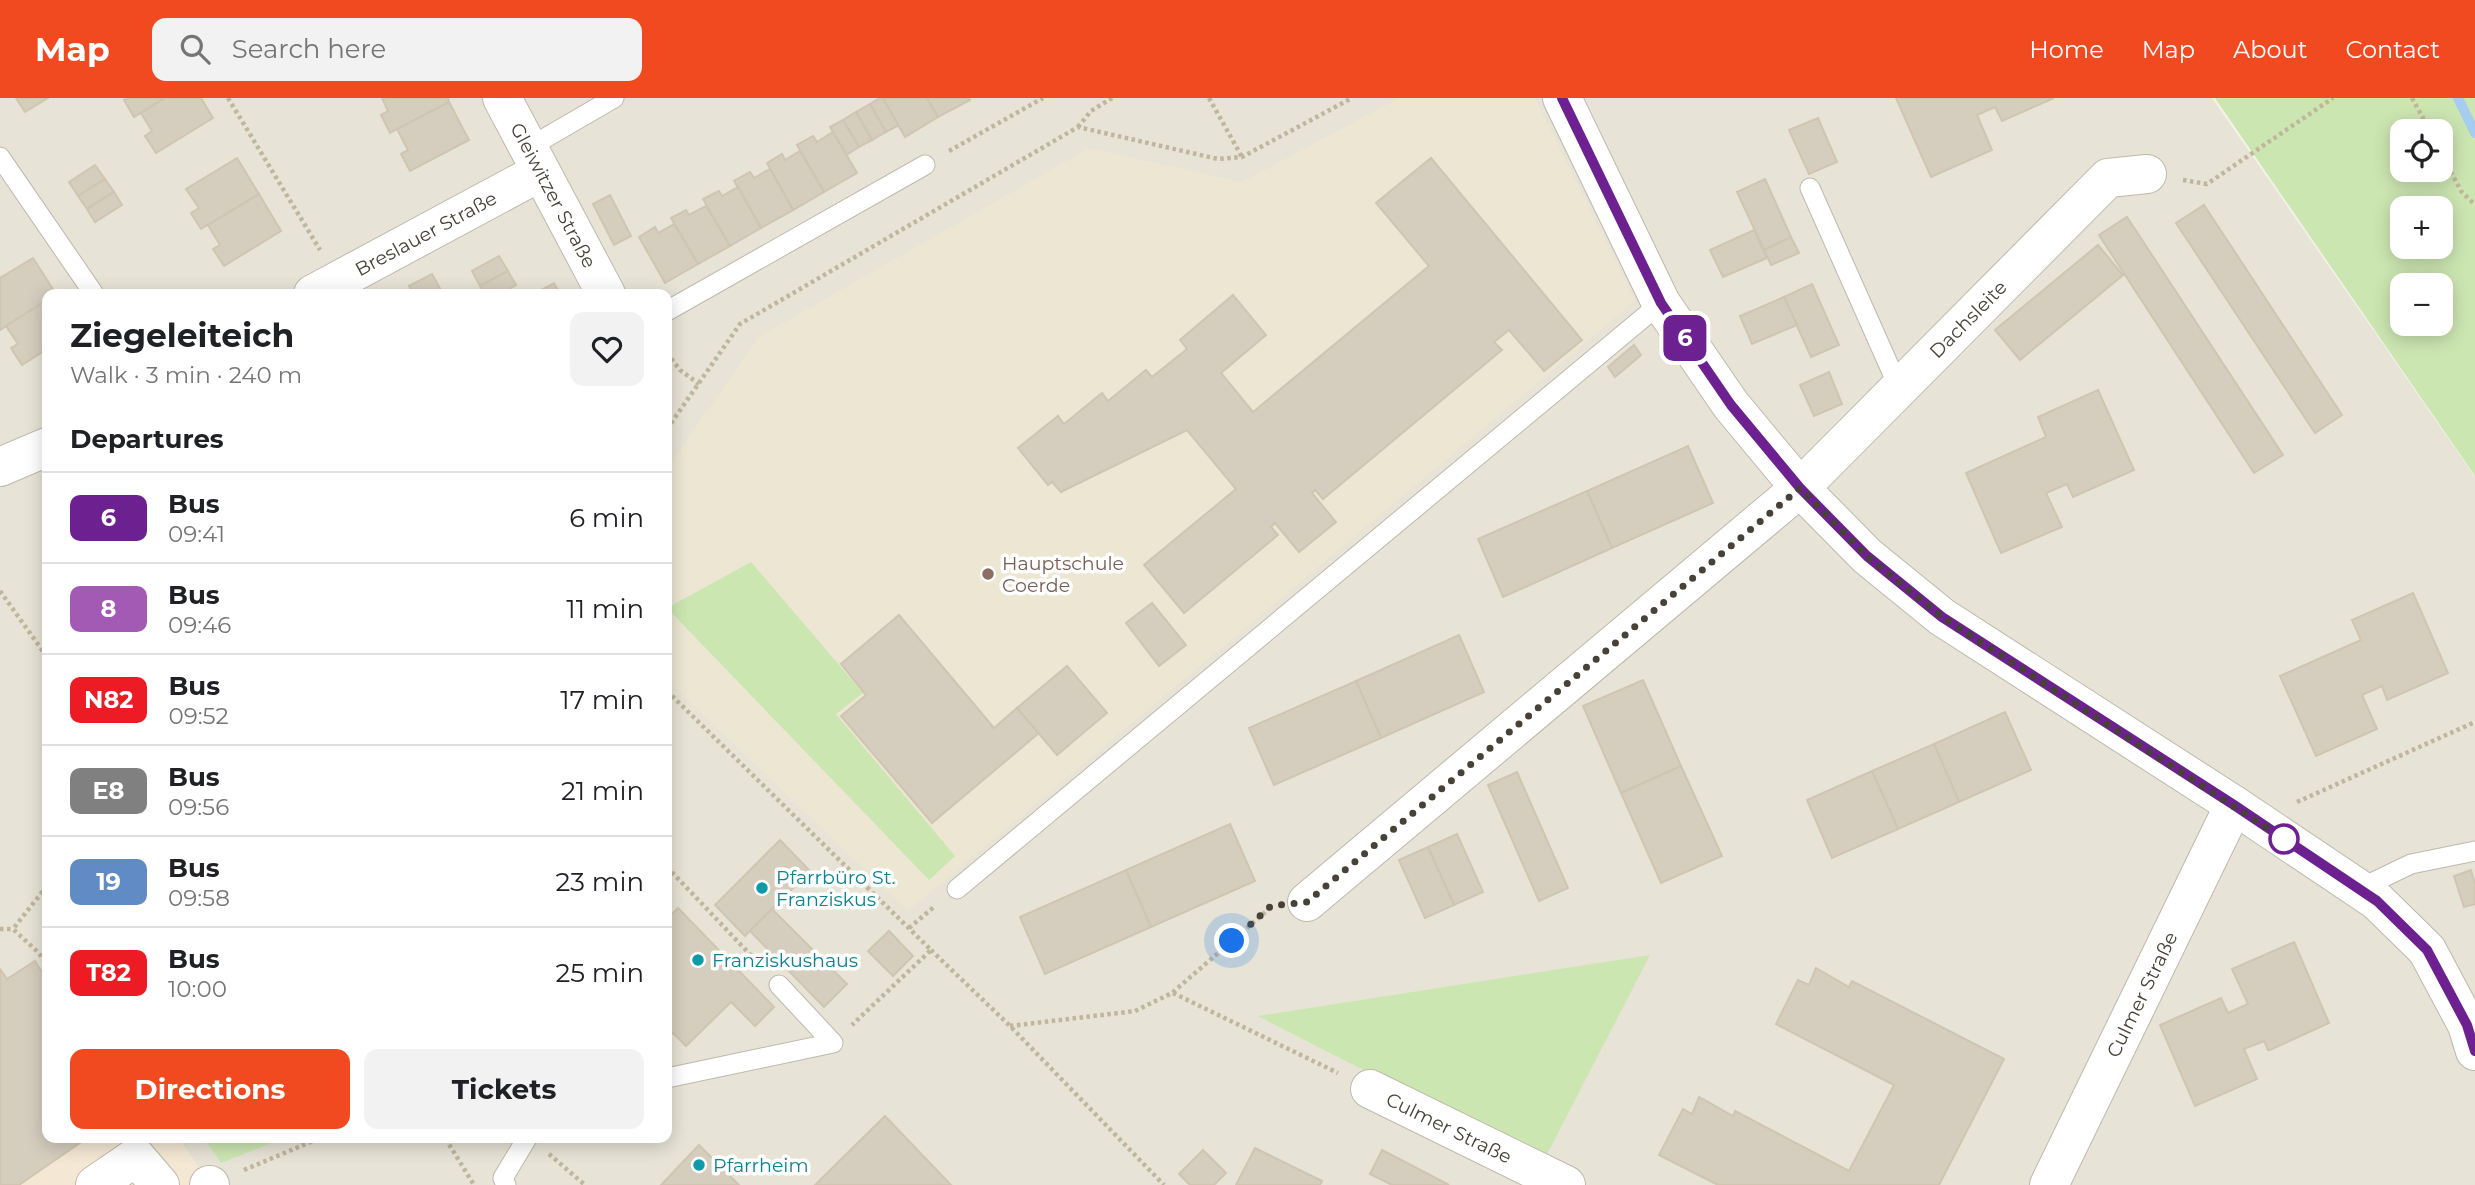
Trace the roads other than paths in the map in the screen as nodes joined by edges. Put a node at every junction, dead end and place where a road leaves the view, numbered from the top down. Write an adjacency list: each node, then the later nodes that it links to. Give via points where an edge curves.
1 (502, 98): 5 (street, Gleiwitzer Straße)
2 (614, 98): 5 (lane)
3 (1562, 98): 12 (street)
4 (0, 157): 10 (lane)
5 (534, 160): 9 (street, Breslauer Straße); 11 (street, Gleiwitzer Straße)
6 (925, 165): 13 (lane)
7 (2147, 174): 14 (street, Dachsleite, via 2108,178)
8 (1810, 188): 14 (lane)
9 (325, 287)
10 (91, 289)
11 (603, 289)
12 (1661, 303): 17 (street, via 1731,405); 20 (lane)
13 (672, 308)
14 (1899, 388): 17 (street, Dachsleite)
15 (42, 449): 16 (street)
16 (0, 467)
17 (1800, 488): 18 (street, via 1867,556 1942,617); 22 (street, Dachsleite)
18 (2244, 813): 21 (street); 32 (street, Culmer Straße)
19 (2475, 851): 21 (lane, via 2411,863)
20 (957, 889)
21 (2359, 889): 24 (street, via 2427,950 2467,1025)
22 (1307, 902)
23 (779, 985): 25 (lane, via 833,1043)
24 (2475, 1051)
25 (672, 1077)
26 (1370, 1089): 31 (street, Culmer Straße)
27 (524, 1143): 30 (lane, via 503,1178)
28 (146, 1160): 29 (street)
29 (95, 1185)
30 (506, 1185)
31 (1566, 1185)
32 (2049, 1185)

